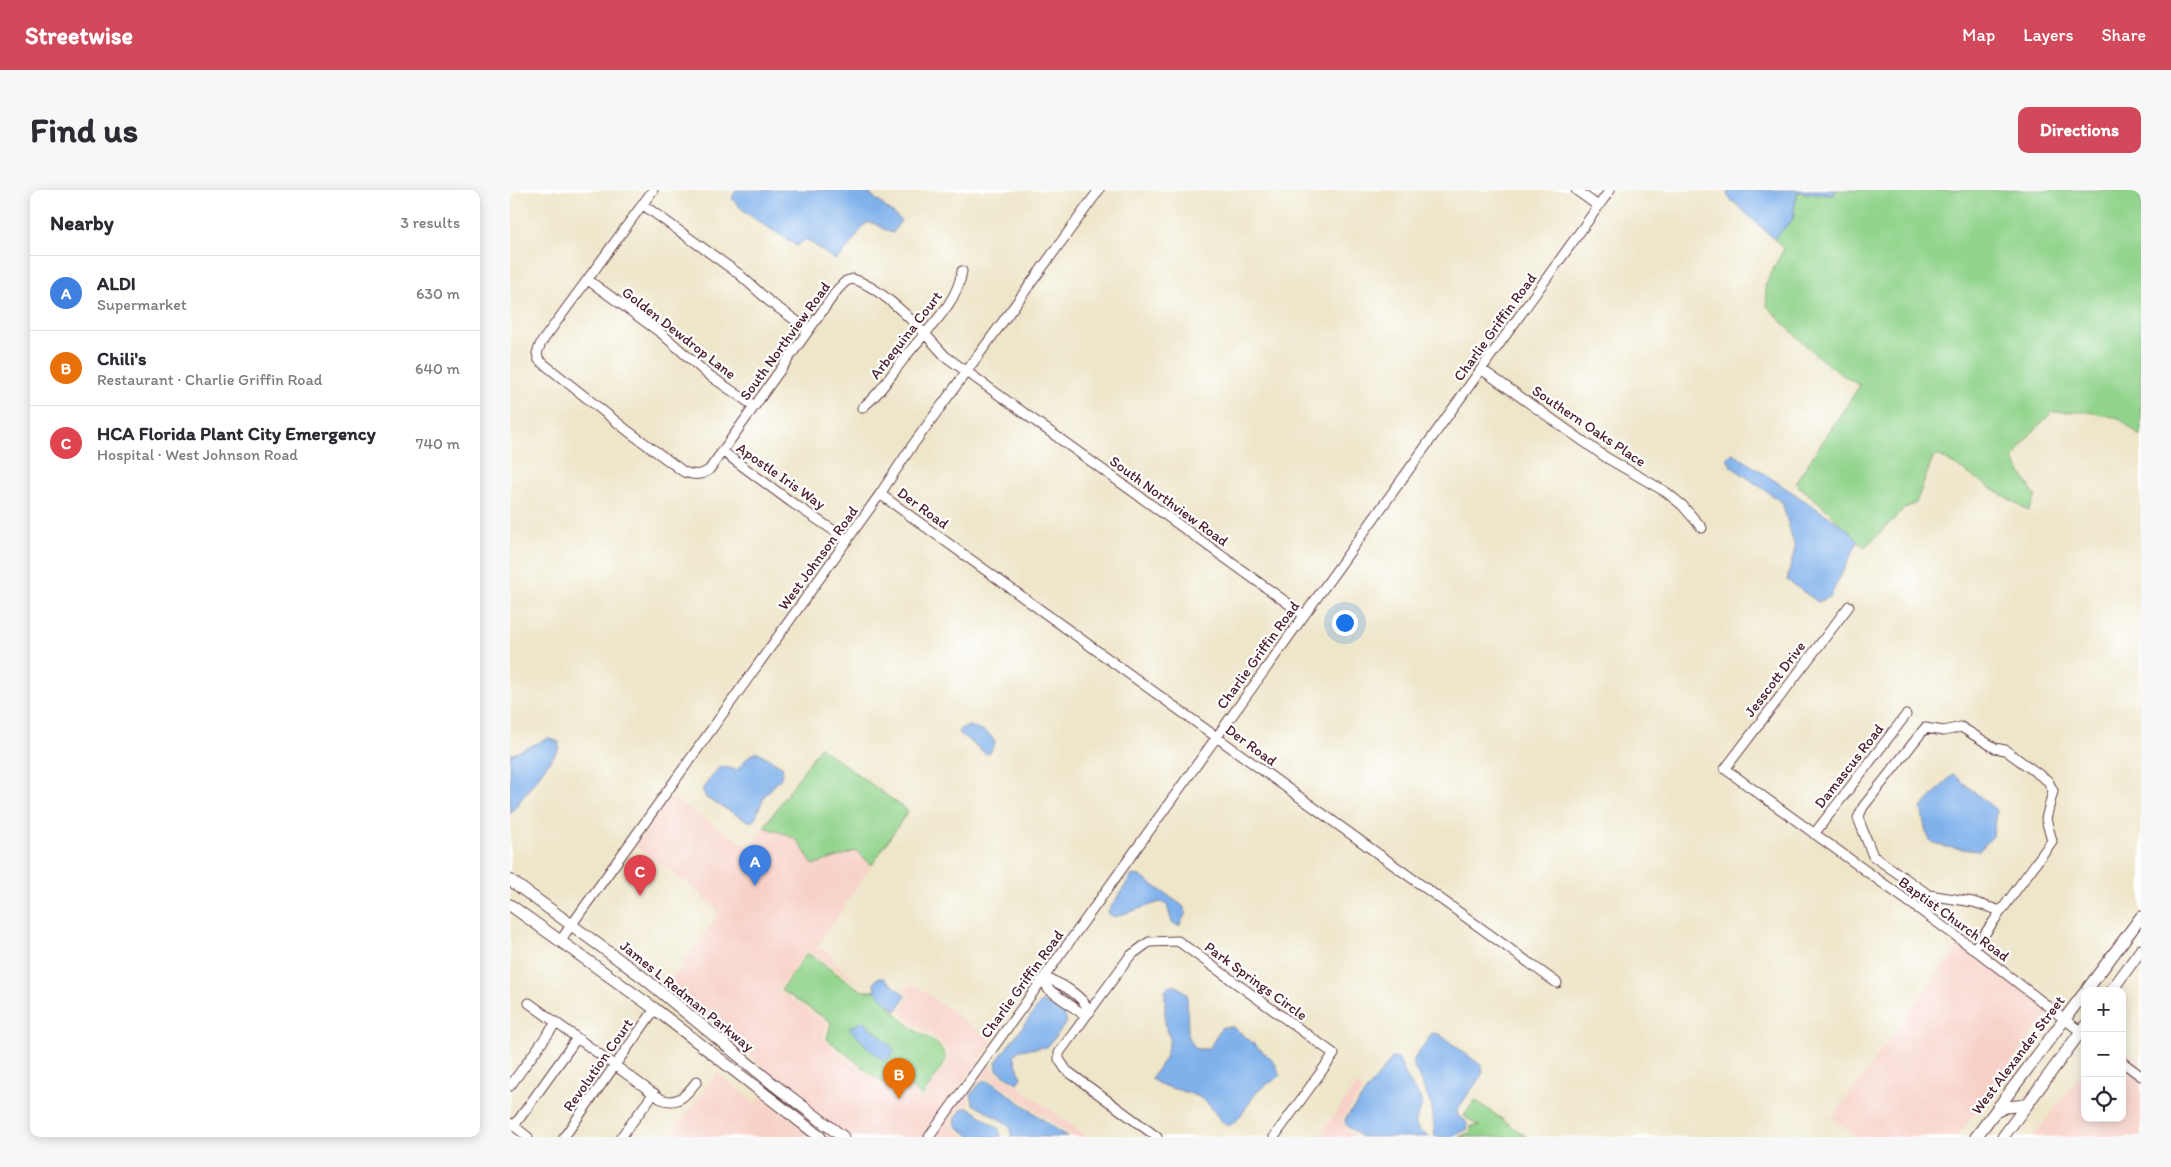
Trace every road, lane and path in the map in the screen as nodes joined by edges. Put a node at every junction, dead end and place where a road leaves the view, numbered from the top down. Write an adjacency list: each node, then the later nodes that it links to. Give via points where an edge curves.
1 (653, 190): 5 (street, South Northview Road)
2 (1099, 190): 12 (street, West Johnson Road)
3 (1576, 190): 6 (street)
4 (1610, 190): 6 (street, Charlie Griffin Road)
5 (642, 204): 8 (street, South Northview Road); 9 (street, via 739,274)
6 (1598, 206): 11 (street, Charlie Griffin Road)
7 (962, 271): 10 (street, Arbequina Court, via 956,293)
8 (588, 280): 13 (street, Golden Dewdrop Lane, via 666,337 706,373); 15 (street, South Northview Road, via 541,344 537,353 539,360 684,472 703,474)
9 (809, 330): 10 (street, South Northview Road, via 838,289 853,279 912,318); 13 (street, South Northview Road)
10 (926, 334): 12 (street, South Northview Road, via 945,356); 14 (street, Arbequina Court, via 906,355 877,396)
11 (1481, 369): 17 (street, Southern Oaks Place, via 1606,458 1666,492); 20 (street, Charlie Griffin Road)
12 (966, 371): 16 (street, West Johnson Road); 20 (street, South Northview Road)
13 (754, 406): 15 (street, South Northview Road)
14 (862, 408)
15 (722, 452): 18 (street, Apostle Iris Way)
16 (880, 494): 18 (street, West Johnson Road); 22 (street, Der Road)
17 (1702, 528)
18 (848, 540): 29 (street, West Johnson Road)
19 (1848, 606): 23 (street, Jesscott Drive)
20 (1304, 615): 22 (street, Charlie Griffin Road)
21 (1906, 715): 24 (street, Damascus Road)
22 (1216, 737): 33 (street, Charlie Griffin Road); 34 (street, Der Road)
23 (1725, 769): 24 (street, Baptist Church Road)
24 (1814, 834): 31 (street, Baptist Church Road)
25 (510, 880): 29 (main road, James L Redman Parkway)
26 (510, 905): 30 (main road, James L Redman Parkway)
27 (2001, 911): 27 (street, via 2052,841 2046,819 2053,791 2048,781 2005,750 1995,748 1961,727 1944,731 1925,728 1862,807 1858,818 1873,856 1929,895 1968,901); 31 (street)
28 (2141, 918): 35 (main road, West Alexander Street)
29 (572, 924): 30 (street, West Johnson Road); 59 (main road, James L Redman Parkway)
30 (560, 941): 39 (main road, James L Redman Parkway)
31 (1974, 948): 41 (street, Baptist Church Road)
32 (2141, 950): 36 (main road)
33 (1043, 978): 40 (street, via 1054,980 1086,1003); 60 (street, Charlie Griffin Road)
34 (1557, 983)
35 (2088, 987)
36 (2114, 987)
37 (2081, 996): 41 (main road, West Alexander Street)
38 (529, 1003): 42 (street)
39 (655, 1009): 47 (street, Revolution Court); 58 (main road, James L Redman Parkway)
40 (1090, 1012): 61 (street, Park Springs Circle, via 1059,1053 1059,1059 1066,1070); 62 (street, Park Springs Circle, via 1130,956 1149,942 1178,941 1334,1054)
41 (2063, 1020): 43 (street, Baptist Church Road); 53 (main road, West Alexander Street)
42 (556, 1023): 45 (street); 50 (street)
43 (2081, 1030)
44 (2082, 1032): 52 (main road)
45 (577, 1038): 47 (street); 54 (street)
46 (2126, 1065): 48 (street)
47 (616, 1066): 51 (street); 56 (street, Revolution Court)
48 (2141, 1076)
49 (697, 1081): 51 (street, via 677,1101 666,1101)
50 (510, 1086)
51 (654, 1093): 57 (street)
52 (2027, 1105): 53 (main road, via 2006,1107); 64 (main road)
53 (1994, 1113): 63 (main road, West Alexander Street)
54 (512, 1124): 55 (street)
55 (528, 1137)
56 (564, 1137)
57 (622, 1137)
58 (820, 1137)
59 (843, 1137)
60 (929, 1137)
61 (1157, 1137)
62 (1274, 1137)
63 (1976, 1137)
64 (2003, 1137)

